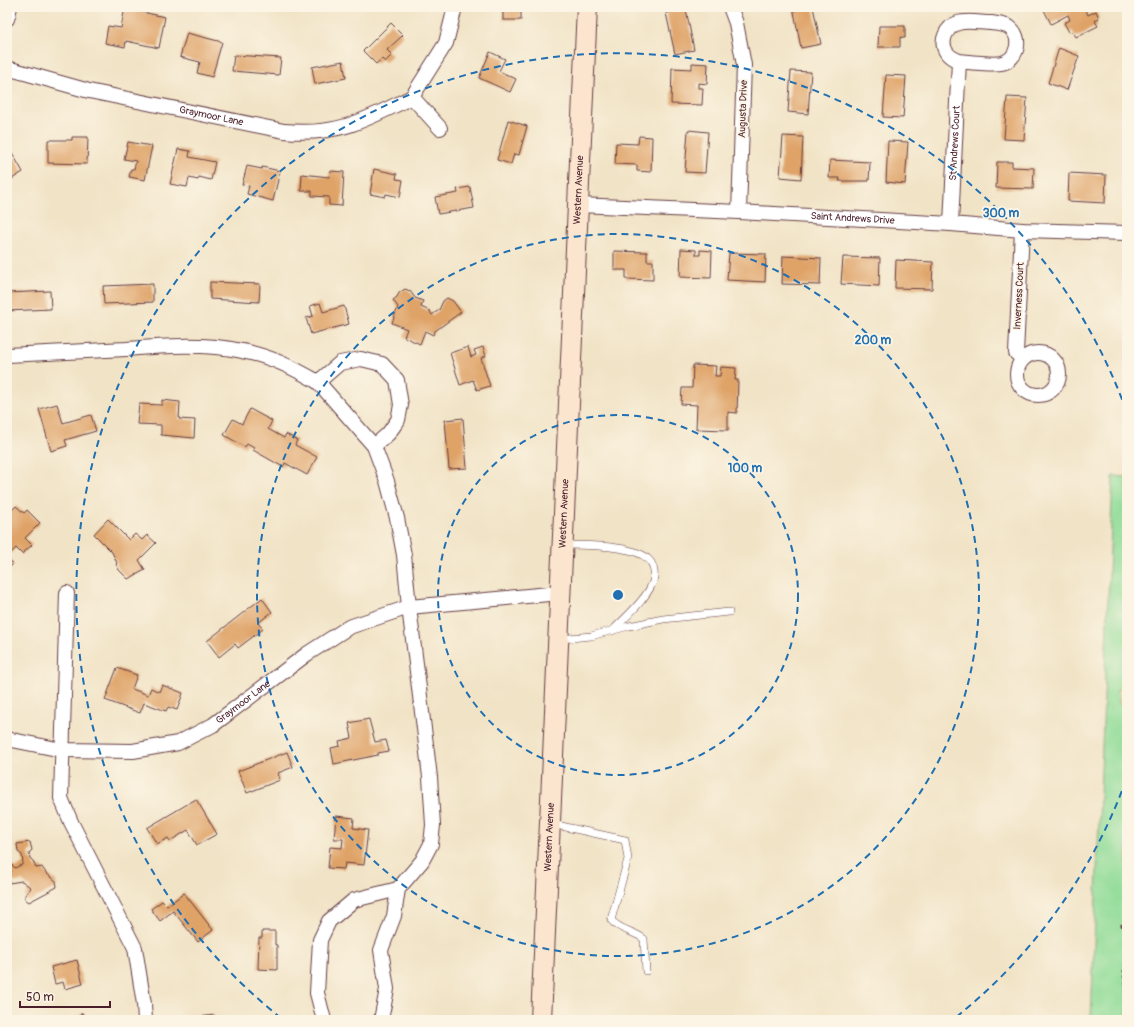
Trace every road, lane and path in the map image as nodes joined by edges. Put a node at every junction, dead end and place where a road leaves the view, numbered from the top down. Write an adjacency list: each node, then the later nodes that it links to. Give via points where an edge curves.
1 (10, 7): 5 (street)
2 (455, 7): 8 (street, via 446,43)
3 (587, 7): 10 (main road, Western Avenue)
4 (730, 7): 11 (street, Augusta Drive, via 744,65)
5 (7, 19)
6 (959, 61): 6 (street, via 947,54 944,49 944,36 951,26 962,22 1001,24 1009,27 1017,39 1018,46 1015,52 1000,64); 12 (street, St Andrews Court)
7 (7, 68): 8 (street, Graymoor Lane, via 89,91 299,133 314,133 349,126)
8 (412, 96): 9 (street)
9 (440, 128)
10 (578, 206): 11 (street, Saint Andrews Drive); 19 (main road, Western Avenue)
11 (739, 212): 12 (street, Saint Andrews Drive)
12 (951, 224): 13 (street, Saint Andrews Drive)
13 (1022, 230): 14 (street, Saint Andrews Drive); 16 (street, Inverness Court, via 1016,353)
14 (1127, 233)
15 (7, 355): 17 (street, via 204,346 242,351 300,371)
16 (1024, 359)
17 (318, 382): 18 (street); 18 (street, via 340,363 361,359 382,364 397,380 401,405 398,420 388,434)
18 (374, 446): 22 (street, via 397,518 404,555)
19 (562, 545): 21 (main road, Western Avenue); 24 (lane, via 612,547 648,558 654,578 651,586)
20 (67, 593): 27 (street)
21 (560, 593): 22 (street, Graymoor Lane); 25 (main road, Western Avenue)
22 (409, 608): 27 (street, Graymoor Lane, via 349,627 307,654 213,725 178,743 133,751); 29 (street, via 430,778 433,825 431,844 422,861)
23 (729, 612): 24 (lane, via 663,619)
24 (612, 631): 25 (lane)
25 (558, 640): 28 (main road, Western Avenue)
26 (7, 740): 27 (street, Graymoor Lane)
27 (62, 750): 35 (street, via 61,798 135,948)
28 (550, 823): 33 (lane, via 625,840 628,859 611,920 615,925 644,939); 38 (main road, Western Avenue)
29 (398, 889): 36 (street, via 354,900 329,921 320,940 317,993); 37 (street, via 394,916 381,950 387,989)
30 (1121, 924): 31 (path)
31 (1127, 937)
32 (1127, 958): 34 (path, via 1124,967)
33 (646, 971)
34 (1127, 990)
35 (145, 1020)
36 (324, 1020)
37 (381, 1020)
38 (541, 1020)

